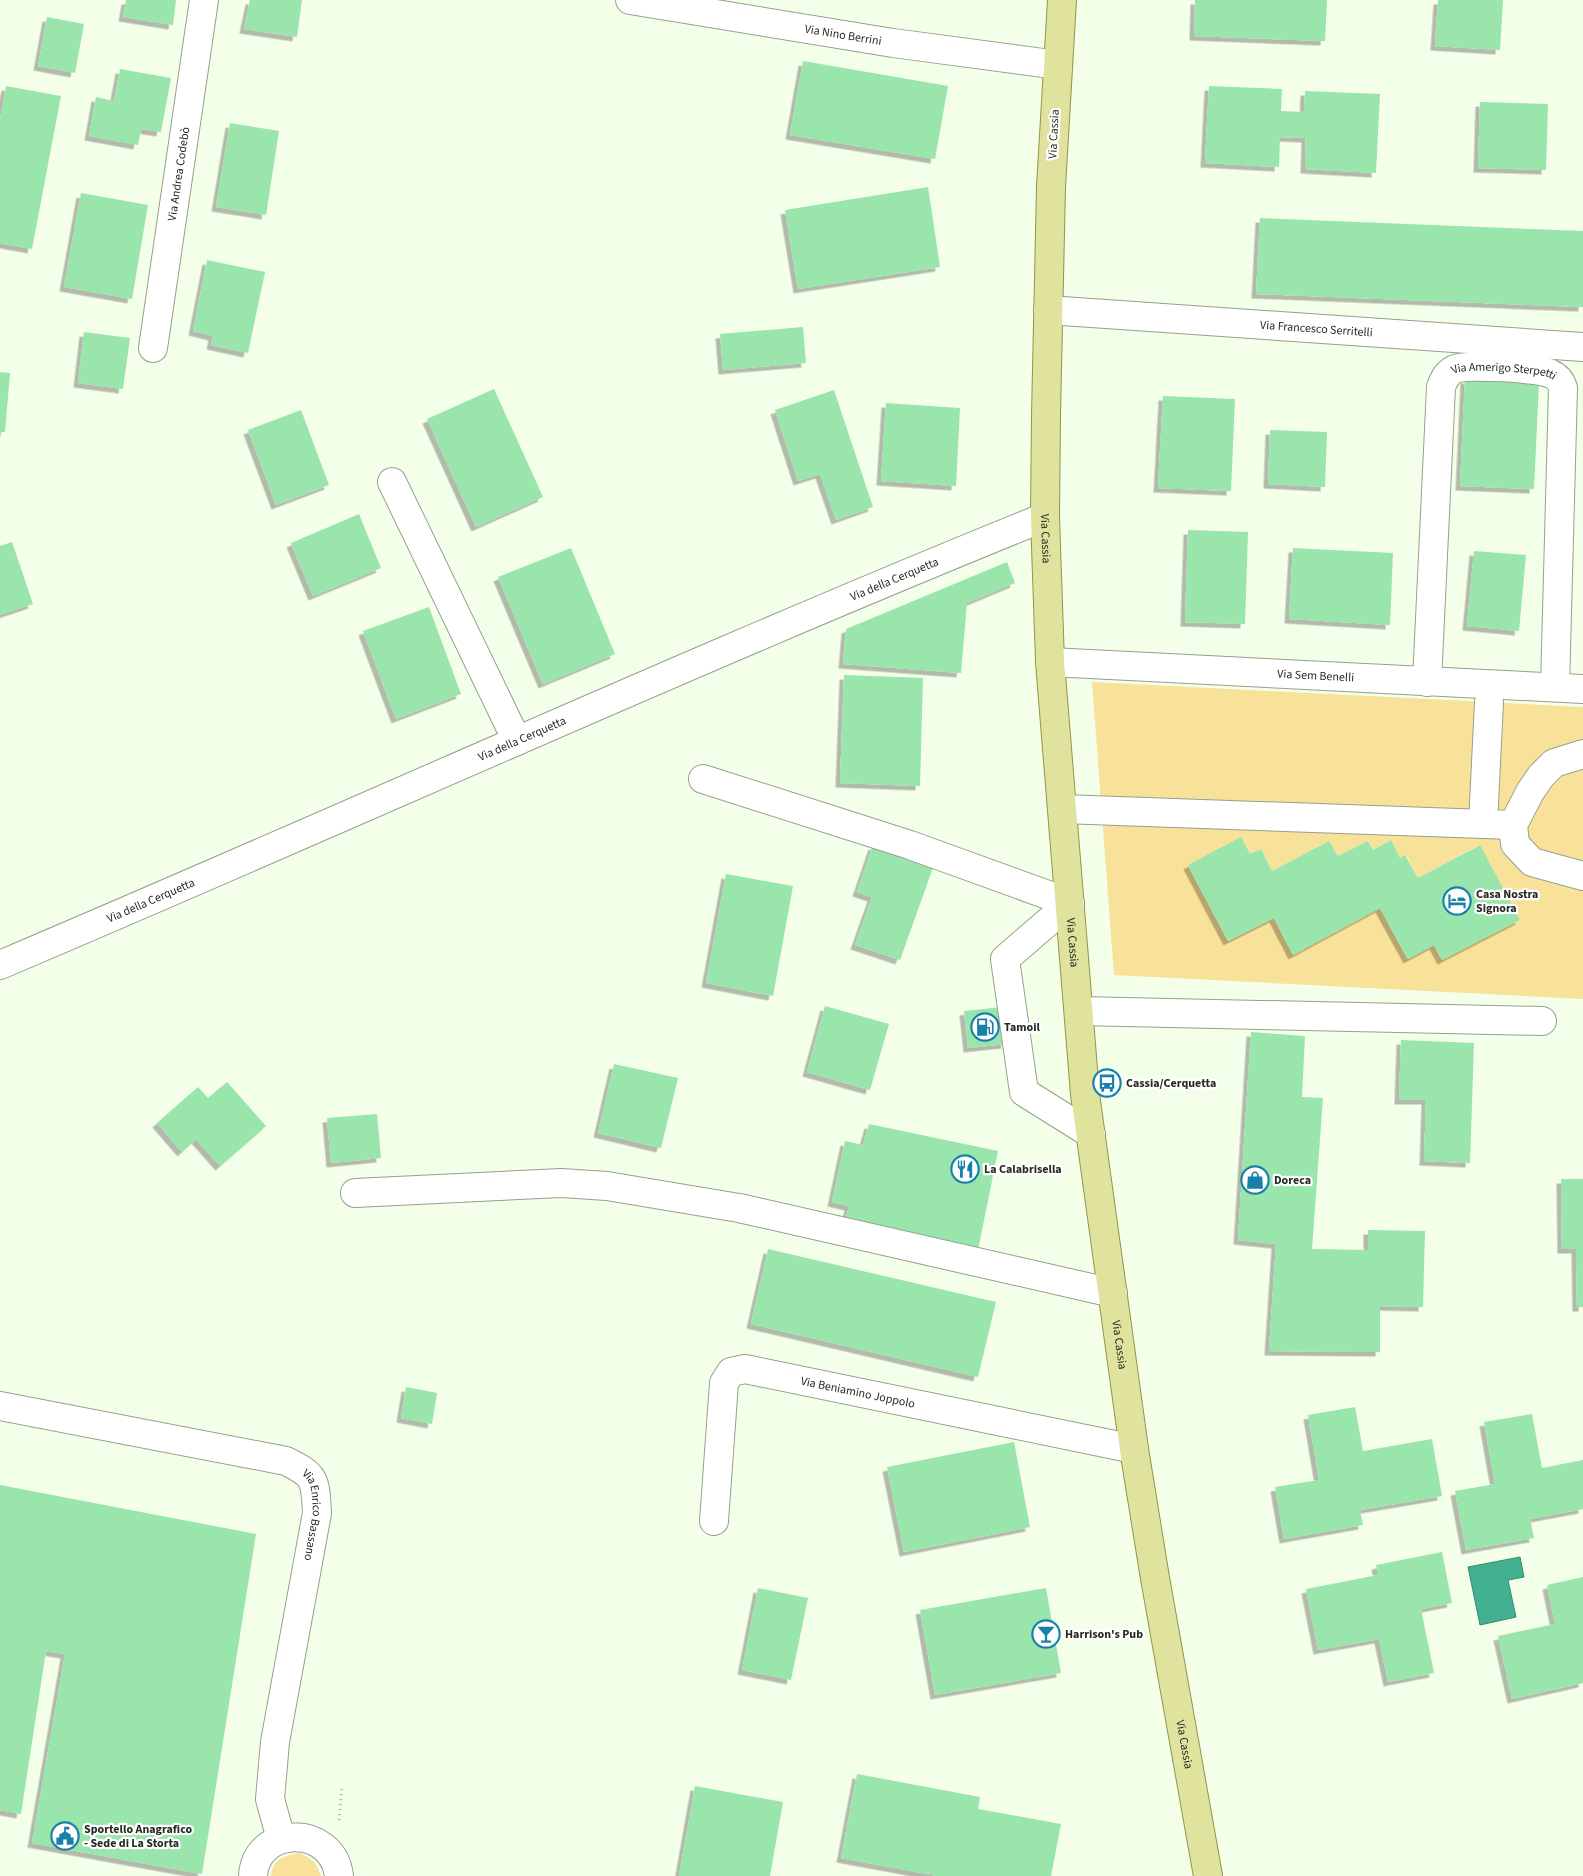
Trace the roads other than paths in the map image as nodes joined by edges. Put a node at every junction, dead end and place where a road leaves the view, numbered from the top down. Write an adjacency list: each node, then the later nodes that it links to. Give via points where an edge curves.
1 (204, 0): 7 (street, Via Andrea Codebò)
2 (630, 0): 4 (street, Via Nino Berrini, via 893,43)
3 (1062, 0): 4 (main road, Via Cassia)
4 (1058, 65): 5 (main road, Via Cassia)
5 (1048, 310): 6 (street, Via Francesco Serritelli); 9 (main road, Via Cassia)
6 (1583, 347)
7 (153, 348)
8 (392, 482): 15 (street)
9 (1046, 517): 10 (main road, Via Cassia); 15 (street, Via della Cerquetta, via 881,583)
10 (1050, 662): 11 (street, Via Sem Benelli); 18 (main road, Via Cassia)
11 (1427, 682): 12 (street, Via Sem Benelli); 12 (street, Via Amerigo Sterpetti, via 1441,387 1449,373 1466,366 1541,371 1560,380 1563,388)
12 (1555, 687): 13 (street, Via Sem Benelli)
13 (1583, 688)
14 (1489, 702): 19 (street)
15 (517, 741): 23 (street, Via della Cerquetta)
16 (1583, 754): 20 (street, via 1554,763 1541,776)
17 (703, 779): 22 (street, via 910,845)
18 (1062, 809): 19 (street); 22 (main road, Via Cassia)
19 (1483, 824): 20 (street)
20 (1513, 825): 21 (street, via 1515,844 1532,862)
21 (1583, 876)
22 (1070, 903): 24 (main road, Via Cassia); 26 (street, via 1006,959 1024,1092)
23 (0, 965)
24 (1079, 1011): 25 (street); 26 (main road, Via Cassia)
25 (1542, 1021)
26 (1091, 1134): 28 (main road, Via Cassia)
27 (355, 1193): 28 (street, via 560,1183 607,1186 739,1208)
28 (1112, 1293): 30 (main road, Via Cassia)
29 (0, 1406): 32 (street, Via Enrico Bassano, via 286,1461 302,1469 315,1483 317,1513 275,1742 270,1799)
30 (1134, 1449): 31 (street, Via Beniamino Joppolo, via 746,1369 731,1372 724,1383); 35 (main road, Via Cassia)
31 (714, 1521)
32 (280, 1839): 33 (street, via 258,1857); 34 (street, via 296,1836 323,1845 332,1855)
33 (253, 1876)
34 (339, 1876)
35 (1208, 1876)

